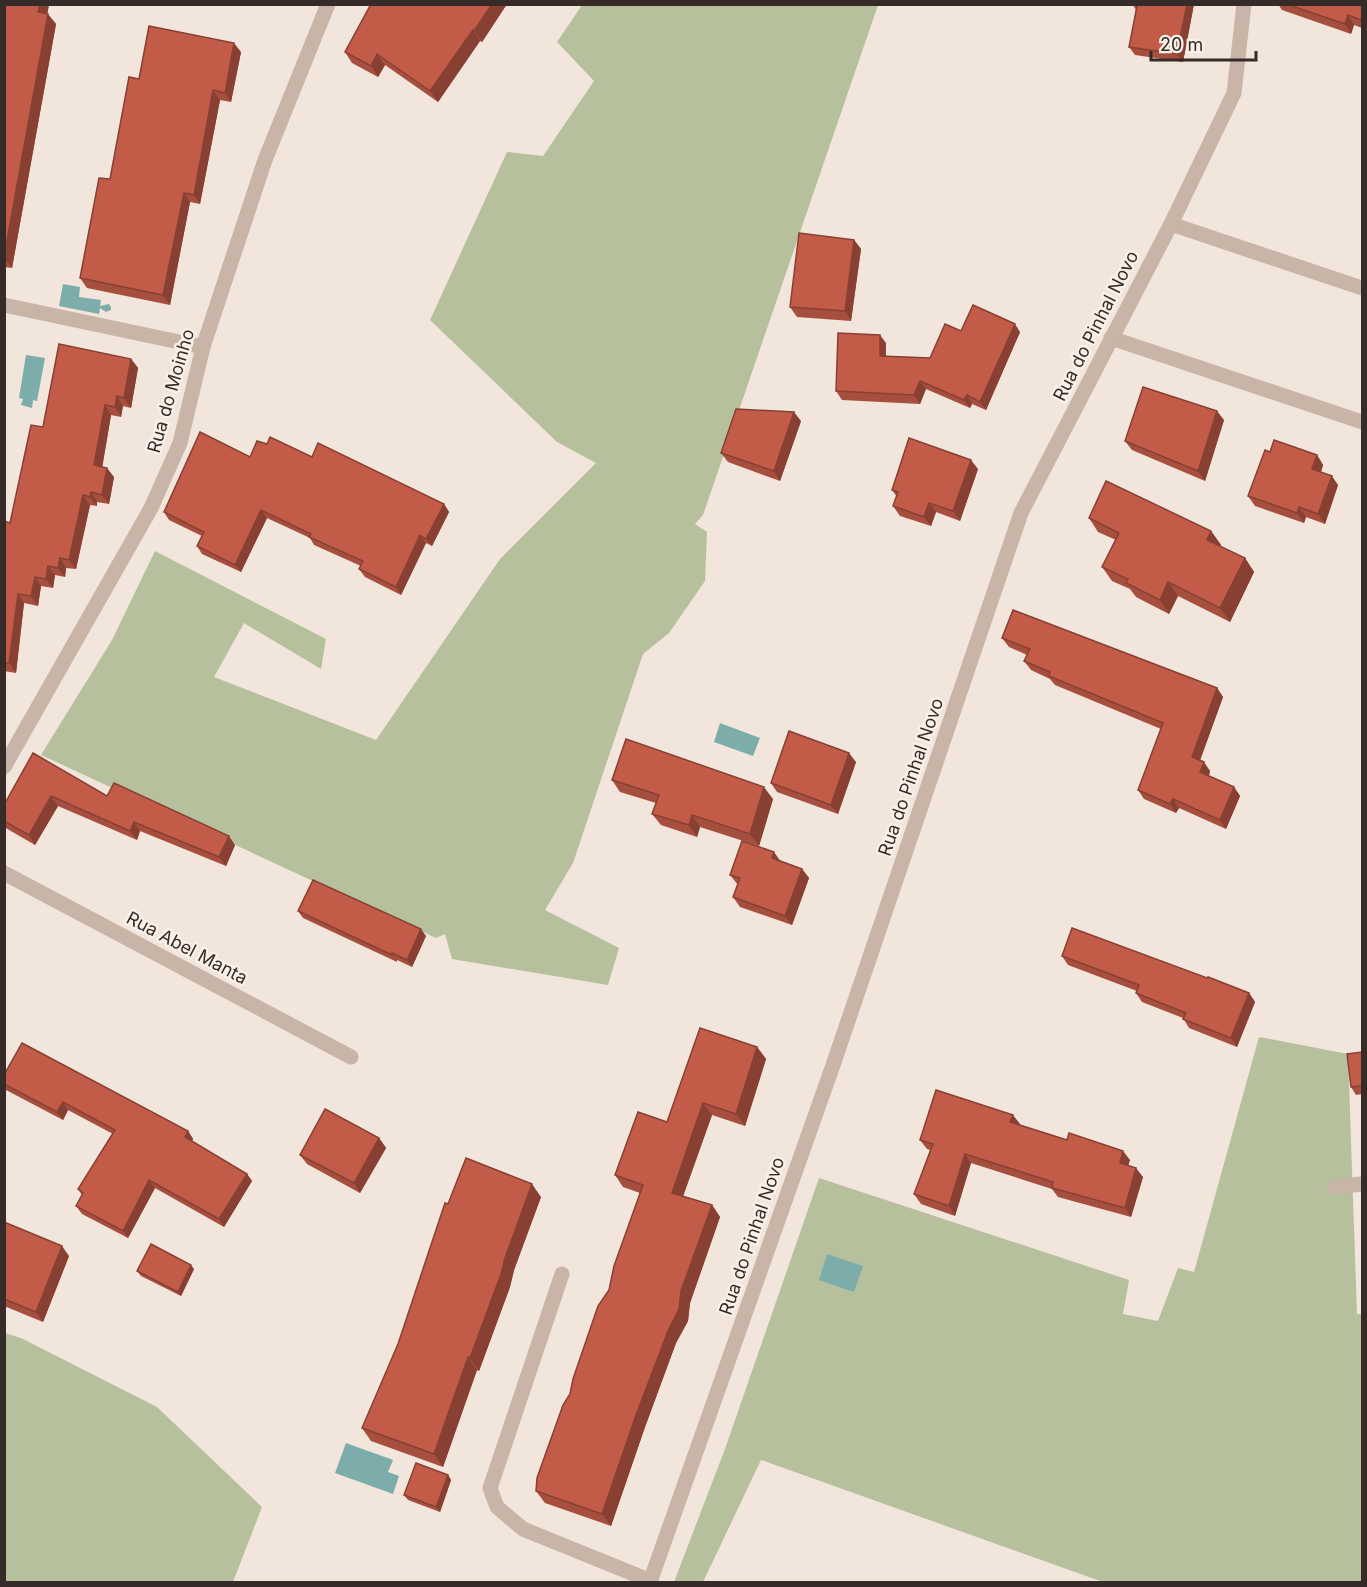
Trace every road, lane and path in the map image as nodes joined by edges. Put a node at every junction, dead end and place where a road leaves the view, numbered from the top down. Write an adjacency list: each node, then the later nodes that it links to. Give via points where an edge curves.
1 (328, 4): 7 (street, Rua do Moinho, via 265,160)
2 (1244, 4): 3 (street, Rua do Pinhal Novo, via 1234,93)
3 (1171, 224): 4 (street); 6 (street, Rua do Pinhal Novo)
4 (1362, 288)
5 (4, 305): 7 (street)
6 (1111, 338): 8 (street); 15 (street, Rua do Pinhal Novo, via 1021,513 836,1057)
7 (203, 347): 9 (street, Rua do Moinho, via 180,443 151,508)
8 (1362, 422)
9 (4, 766)
10 (4, 873): 11 (street, Rua Abel Manta)
11 (351, 1057)
12 (1362, 1184): 13 (street)
13 (1335, 1187)
14 (562, 1274): 15 (street, via 490,1488 497,1507 523,1529)
15 (651, 1582)

